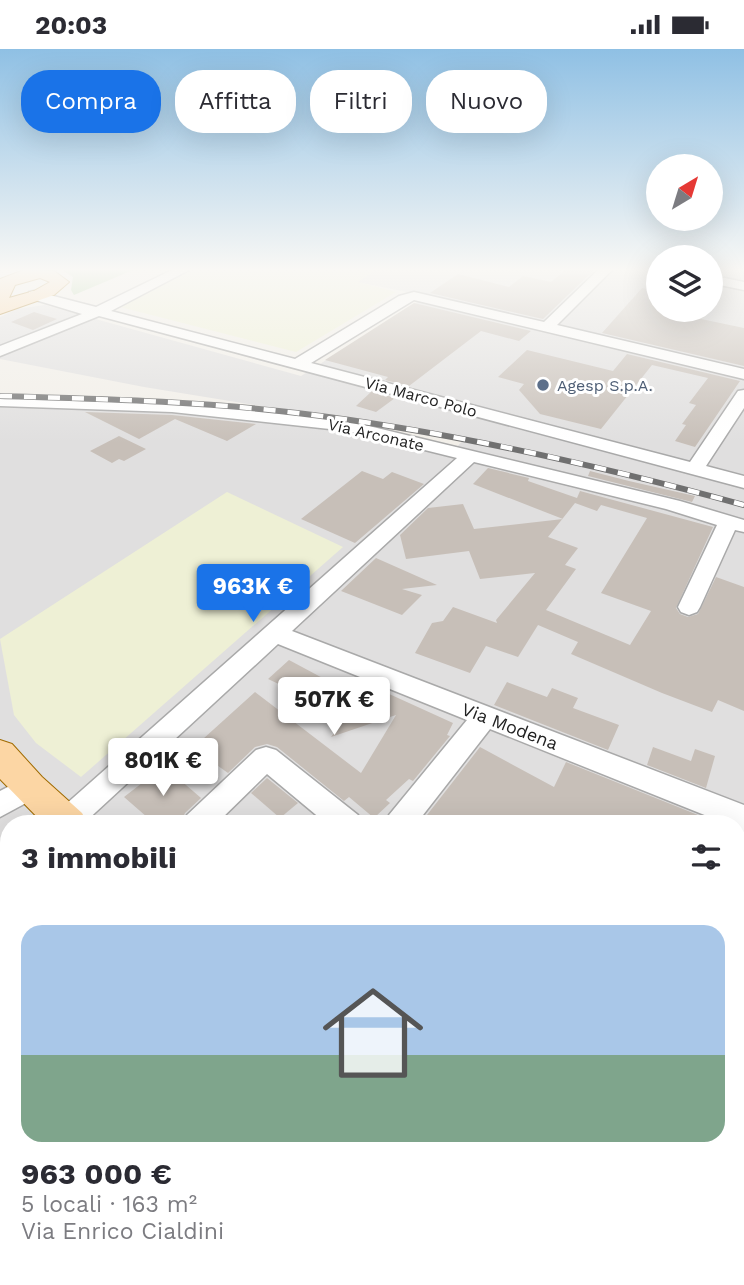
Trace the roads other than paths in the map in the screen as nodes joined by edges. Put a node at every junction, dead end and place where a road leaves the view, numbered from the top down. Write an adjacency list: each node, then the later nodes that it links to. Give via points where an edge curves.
1 (59, 328): 5 (street)
2 (159, 328): 6 (street, Via Marco Polo)
3 (357, 328): 6 (street)
4 (550, 328): 7 (street)
5 (0, 351)
6 (298, 364): 13 (street, Via Marco Polo)
7 (744, 374)
8 (744, 395): 13 (street)
9 (0, 401): 10 (street, Via Arconate)
10 (28, 402): 11 (street); 12 (street, Via Arconate, via 172,407 300,419 357,428)
11 (0, 415)
12 (469, 457): 15 (street, Via Arconate); 17 (street)
13 (695, 469): 14 (street, Via Marco Polo)
14 (744, 482)
15 (737, 523): 16 (street)
16 (689, 607)
17 (276, 633): 18 (street, Via Modena); 22 (street)
18 (485, 716): 25 (street); 26 (street, Via Modena)
19 (0, 754): 20 (main road)
20 (14, 796): 21 (main road)
21 (52, 815)
22 (77, 815)
23 (206, 815): 24 (street, via 266,758)
24 (337, 815)
25 (406, 815)
26 (736, 815)

